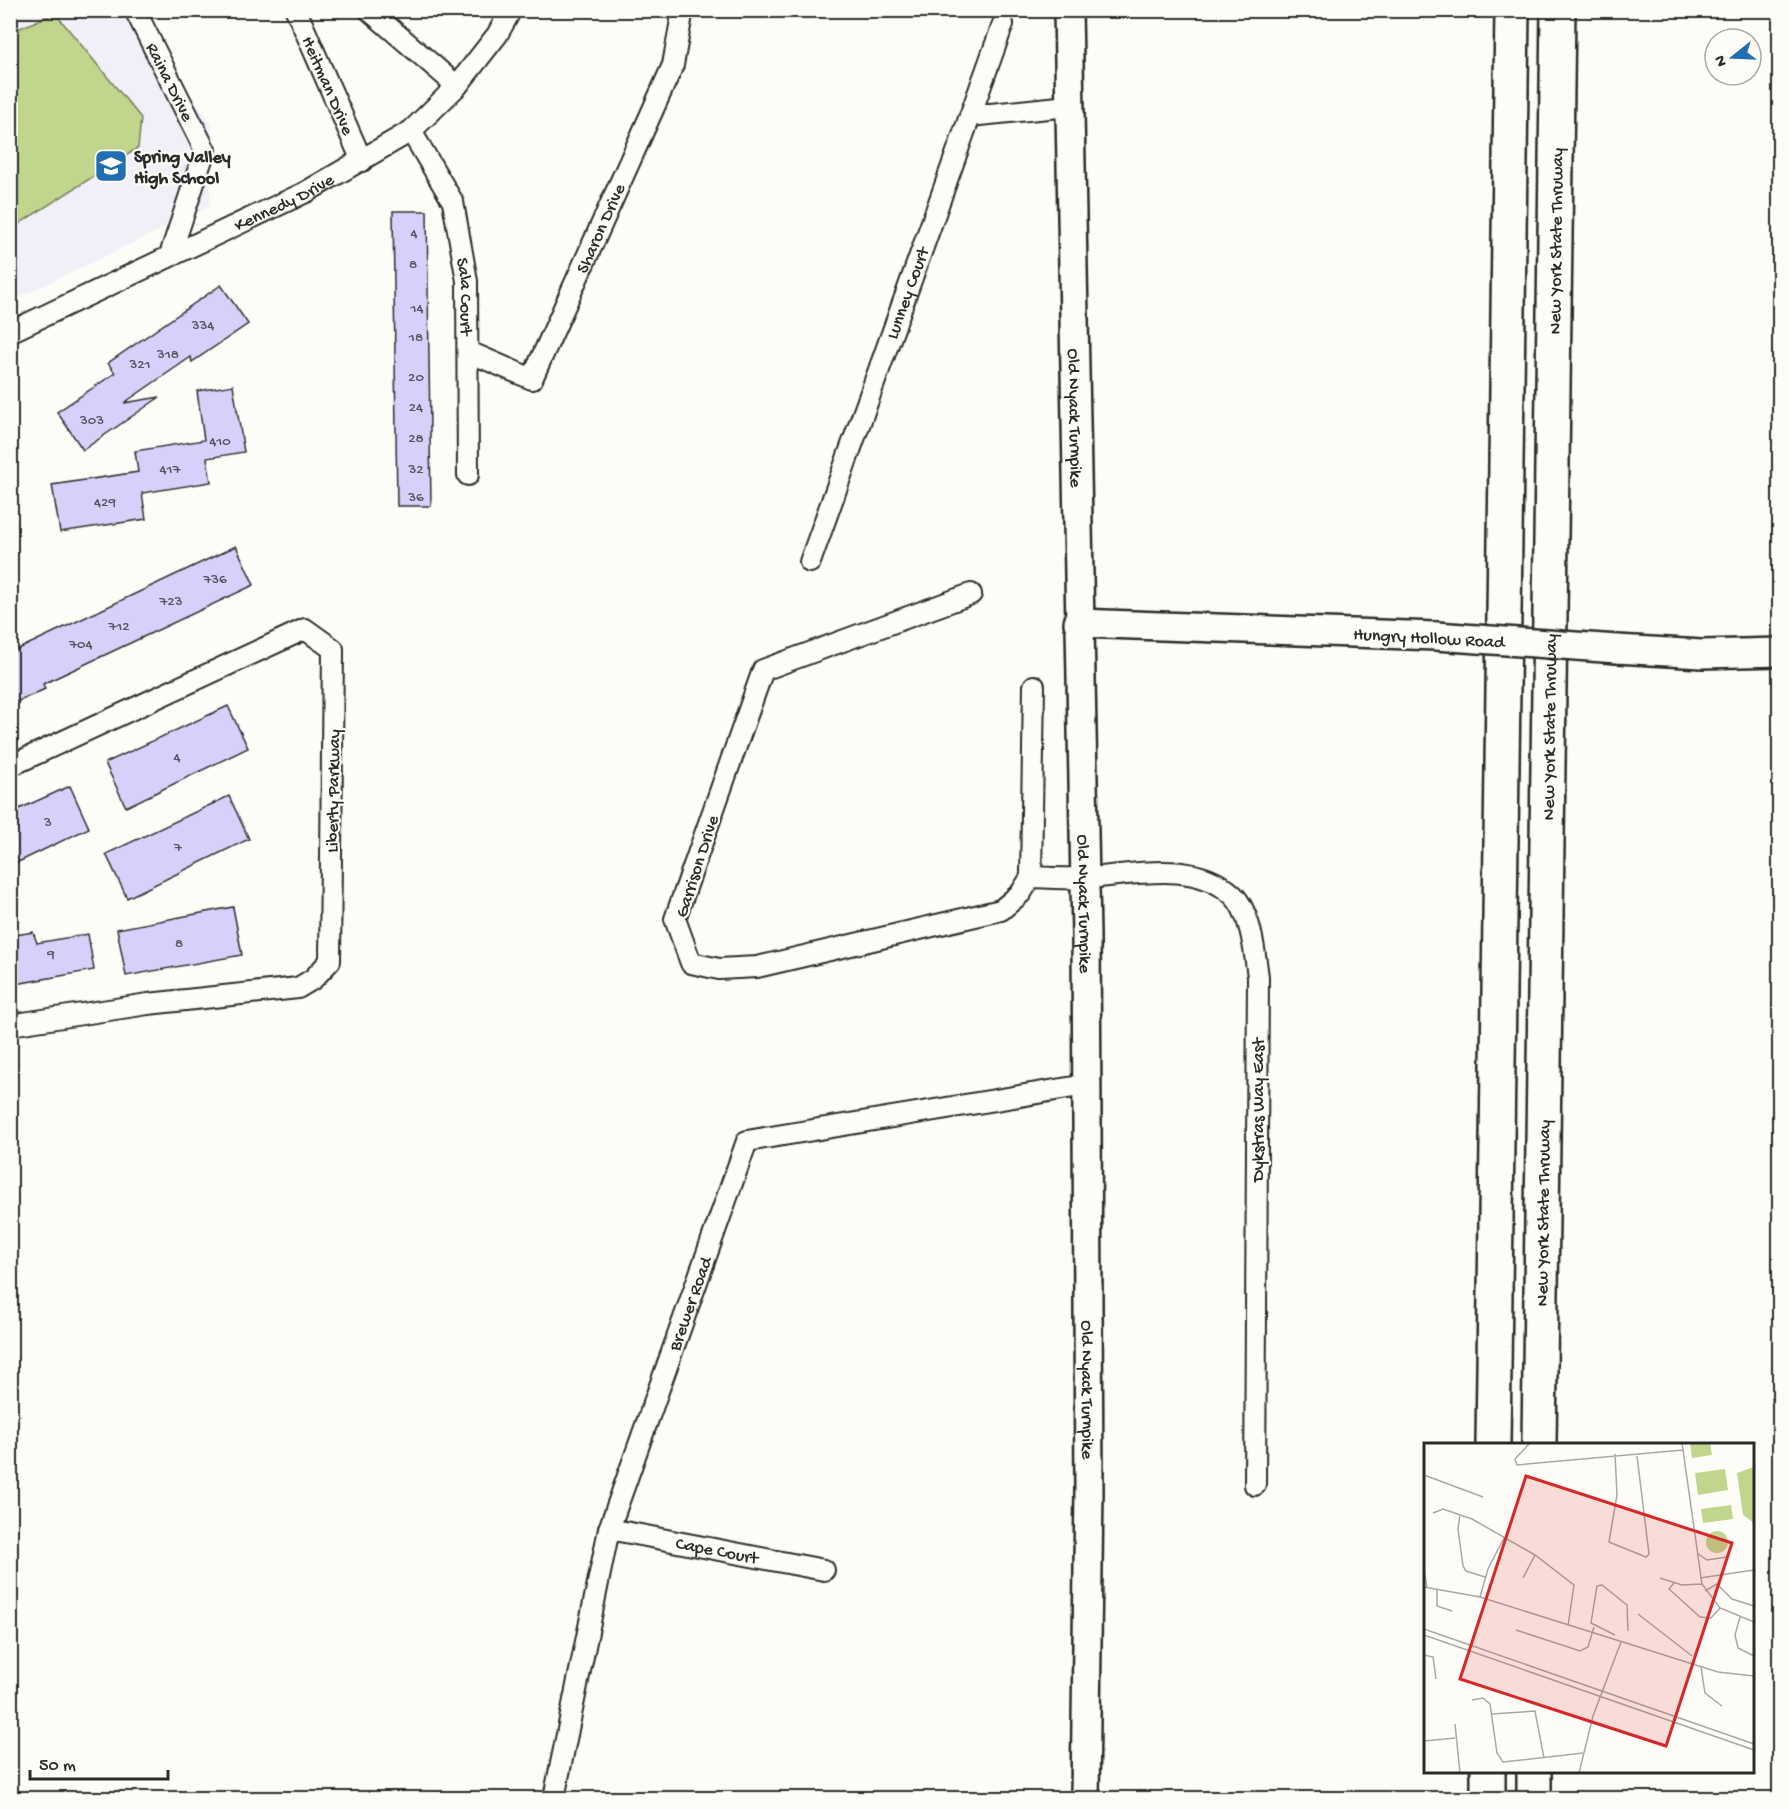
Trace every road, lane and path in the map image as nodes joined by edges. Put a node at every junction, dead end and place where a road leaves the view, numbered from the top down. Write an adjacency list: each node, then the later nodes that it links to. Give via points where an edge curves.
1 (135, 10): 15 (street, Raina Drive, via 206,150)
2 (296, 10): 14 (street, Heitman Drive)
3 (369, 10): 10 (street)
4 (511, 10): 10 (street, Kennedy Drive)
5 (679, 10): 17 (street, Sharon Drive, via 682,15 673,64 532,379)
6 (1068, 10): 11 (street, Old Nyack Turnpike)
7 (1512, 10): 29 (highway)
8 (1558, 10): 30 (highway, New York State Thruway)
9 (1003, 24): 12 (street, Lunney Court)
10 (458, 86): 13 (street, Kennedy Drive)
11 (1069, 106): 12 (street); 21 (street, Old Nyack Turnpike)
12 (970, 117): 19 (street, Lunney Court)
13 (411, 131): 14 (street, Kennedy Drive); 17 (street, Sala Court, via 453,202 467,281)
14 (362, 161): 15 (street, Kennedy Drive, via 296,197)
15 (170, 255): 16 (street, Kennedy Drive)
16 (10, 332)
17 (469, 352): 18 (street, Sala Court)
18 (468, 476)
19 (810, 562)
20 (971, 594): 25 (street, Garrison Drive, via 763,670 675,919 691,963 719,969 757,967 1001,910 1021,893)
21 (1078, 622): 22 (street, Hungry Hollow Road, bridge, via 1436,636 1702,654); 26 (street, Old Nyack Turnpike)
22 (1779, 652)
23 (1034, 686): 25 (street)
24 (10, 766): 27 (street, Liberty Parkway, via 305,629 333,649 330,961 298,988 148,1004)
25 (1031, 877): 26 (street)
26 (1084, 878): 28 (street, Old Nyack Turnpike); 31 (street, Dykstras Way East, via 1164,872 1199,876 1234,896 1251,929 1258,977)
27 (10, 1025)
28 (1086, 1085): 32 (street, Brewer Road, via 747,1141); 37 (street, Old Nyack Turnpike, via 1089,1490)
29 (1493, 1443)
30 (1539, 1443)
31 (1255, 1485)
32 (609, 1529): 33 (street, Cape Court); 36 (street, Brewer Road)
33 (824, 1570)
34 (1488, 1773): 38 (highway)
35 (1534, 1773): 39 (highway)
36 (554, 1798)
37 (1085, 1798)
38 (1488, 1798)
39 (1534, 1798)

